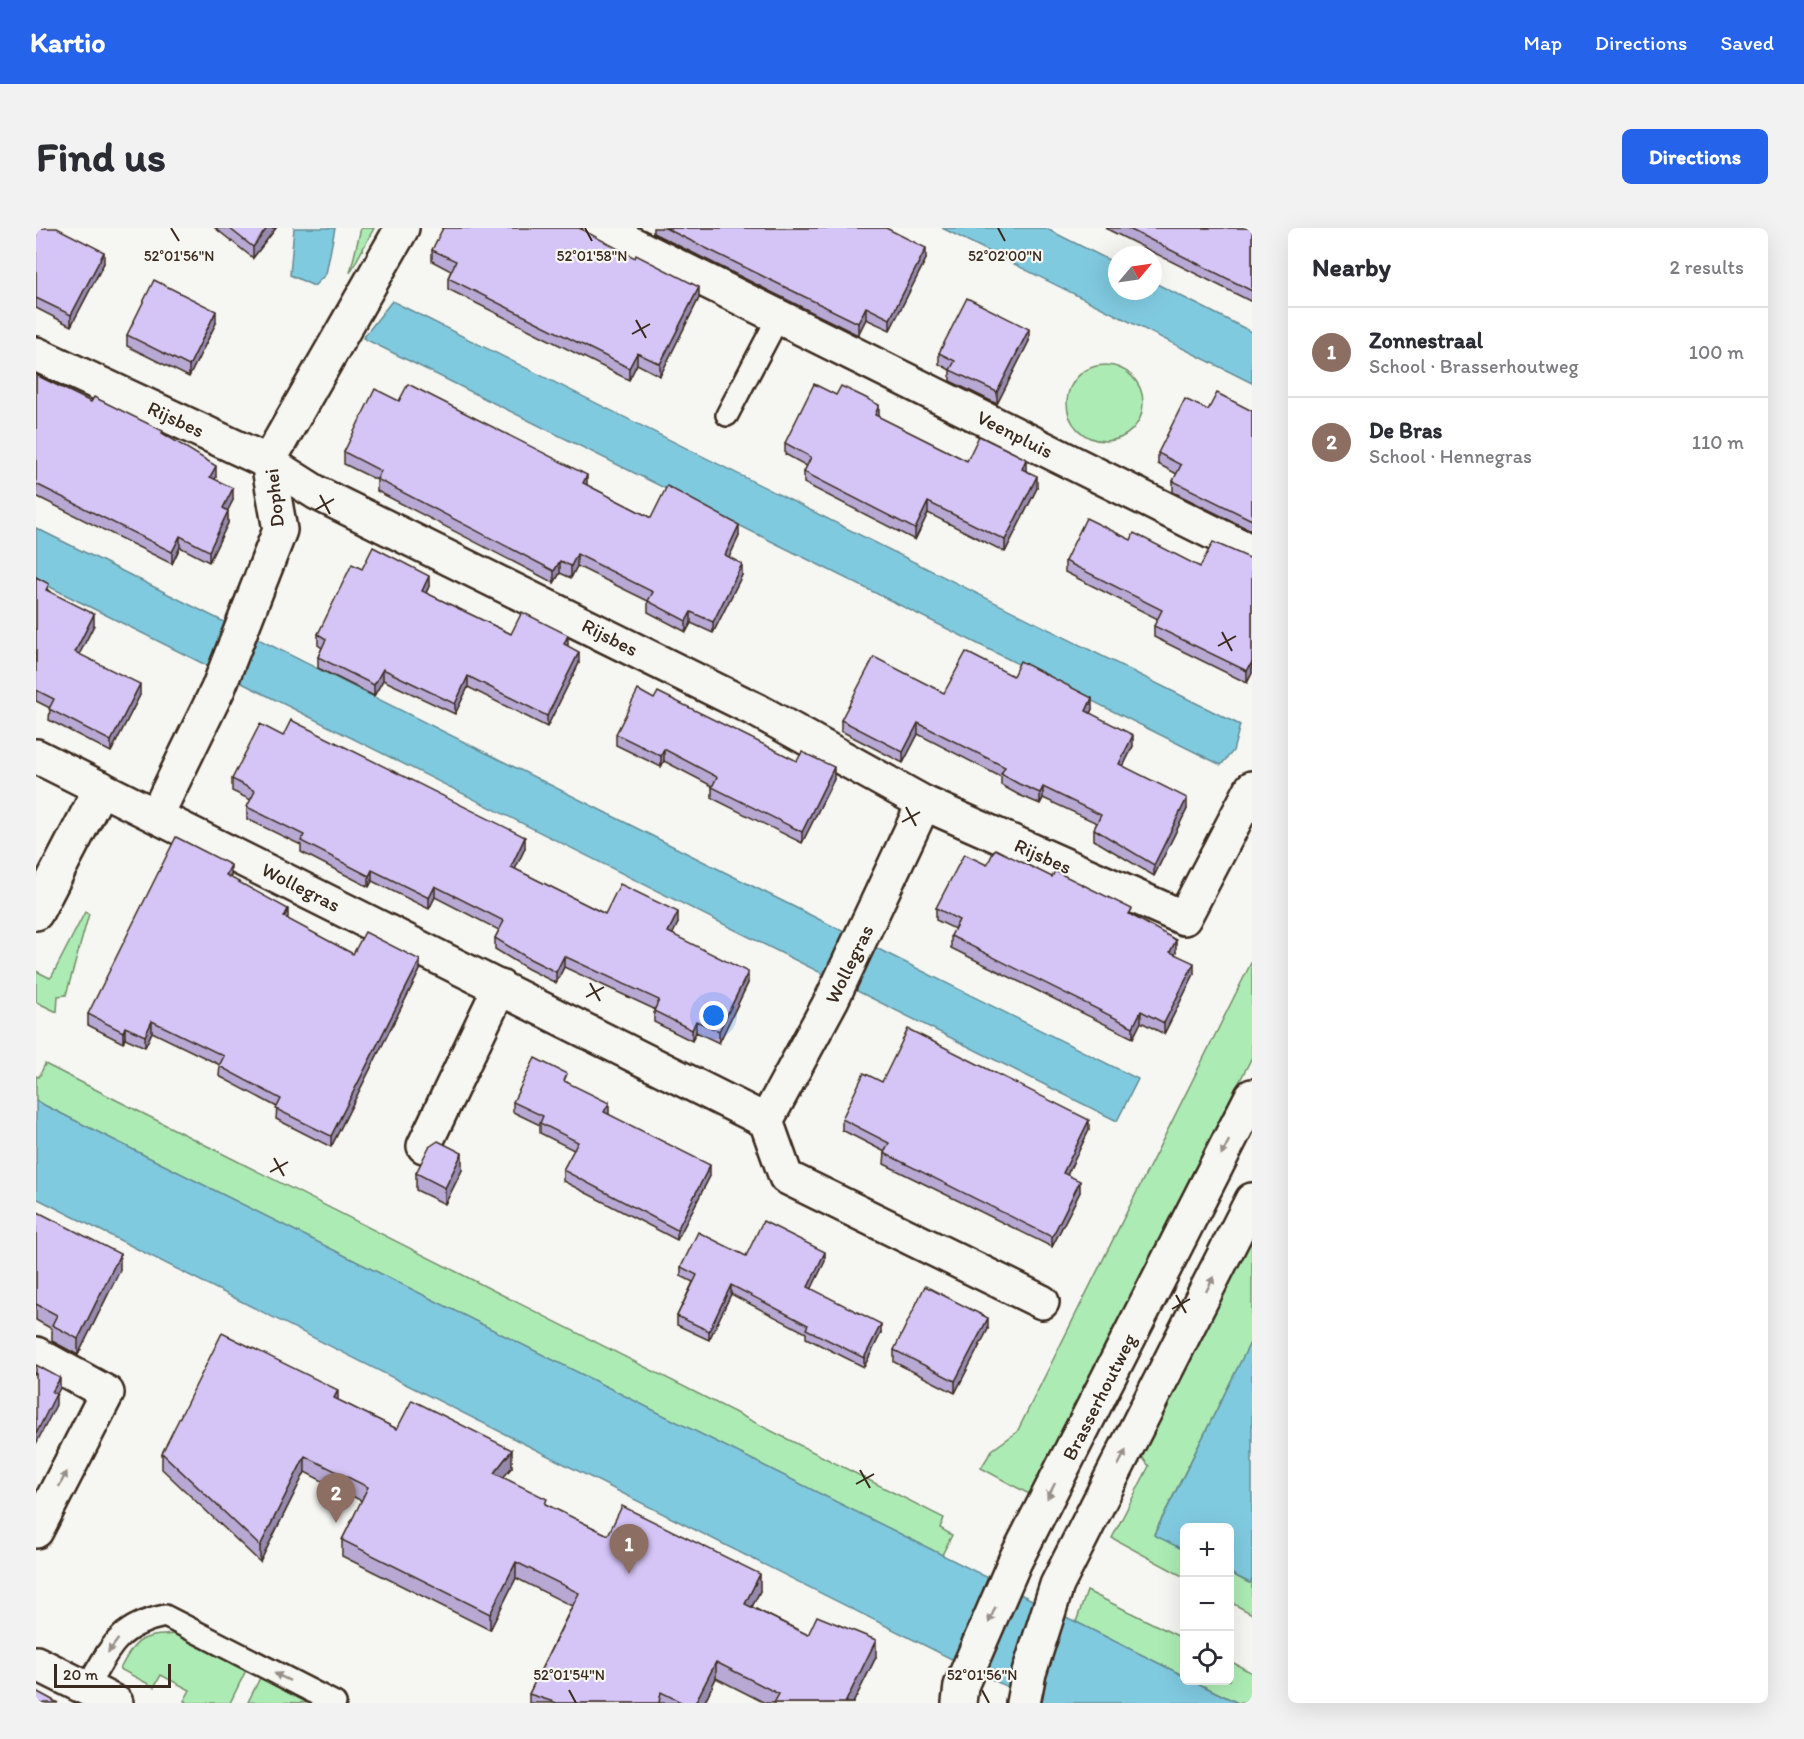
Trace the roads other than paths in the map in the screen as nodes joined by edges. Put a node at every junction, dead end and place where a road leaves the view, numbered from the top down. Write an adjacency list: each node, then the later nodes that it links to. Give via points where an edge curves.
1 (402, 228): 6 (street, Dophei)
2 (600, 228): 3 (street, Veenpluis)
3 (779, 316): 5 (lane); 7 (street, Veenpluis)
4 (36, 354): 6 (street, Rijsbes)
5 (727, 415)
6 (268, 462): 11 (street, Rijsbes, via 317,493 758,711); 12 (street, Dophei, via 280,530 218,689)
7 (1252, 552)
8 (36, 756): 9 (street, Wollegras)
9 (101, 788): 12 (street, Wollegras); 13 (street)
10 (1252, 788): 11 (street, Rijsbes, via 1184,918)
11 (924, 803): 16 (street, Wollegras, via 832,999)
12 (157, 814): 14 (street, Wollegras)
13 (36, 913)
14 (500, 987): 16 (street, Wollegras); 17 (street)
15 (1252, 1096): 24 (street, Brasserhoutweg, one-way to 24, via 1015,1561)
16 (766, 1121): 19 (street, via 786,1177)
17 (424, 1146)
18 (1252, 1200): 27 (street, one-way to 18, via 1057,1585)
19 (1042, 1302)
20 (36, 1354): 21 (street, one-way to 20, via 107,1393)
21 (36, 1531)
22 (36, 1663): 23 (street)
23 (86, 1689): 25 (street); 26 (lane, one-way to 23, via 165,1616 140,1621 113,1642)
24 (960, 1694)
25 (116, 1703)
26 (335, 1703)
27 (1023, 1703)

